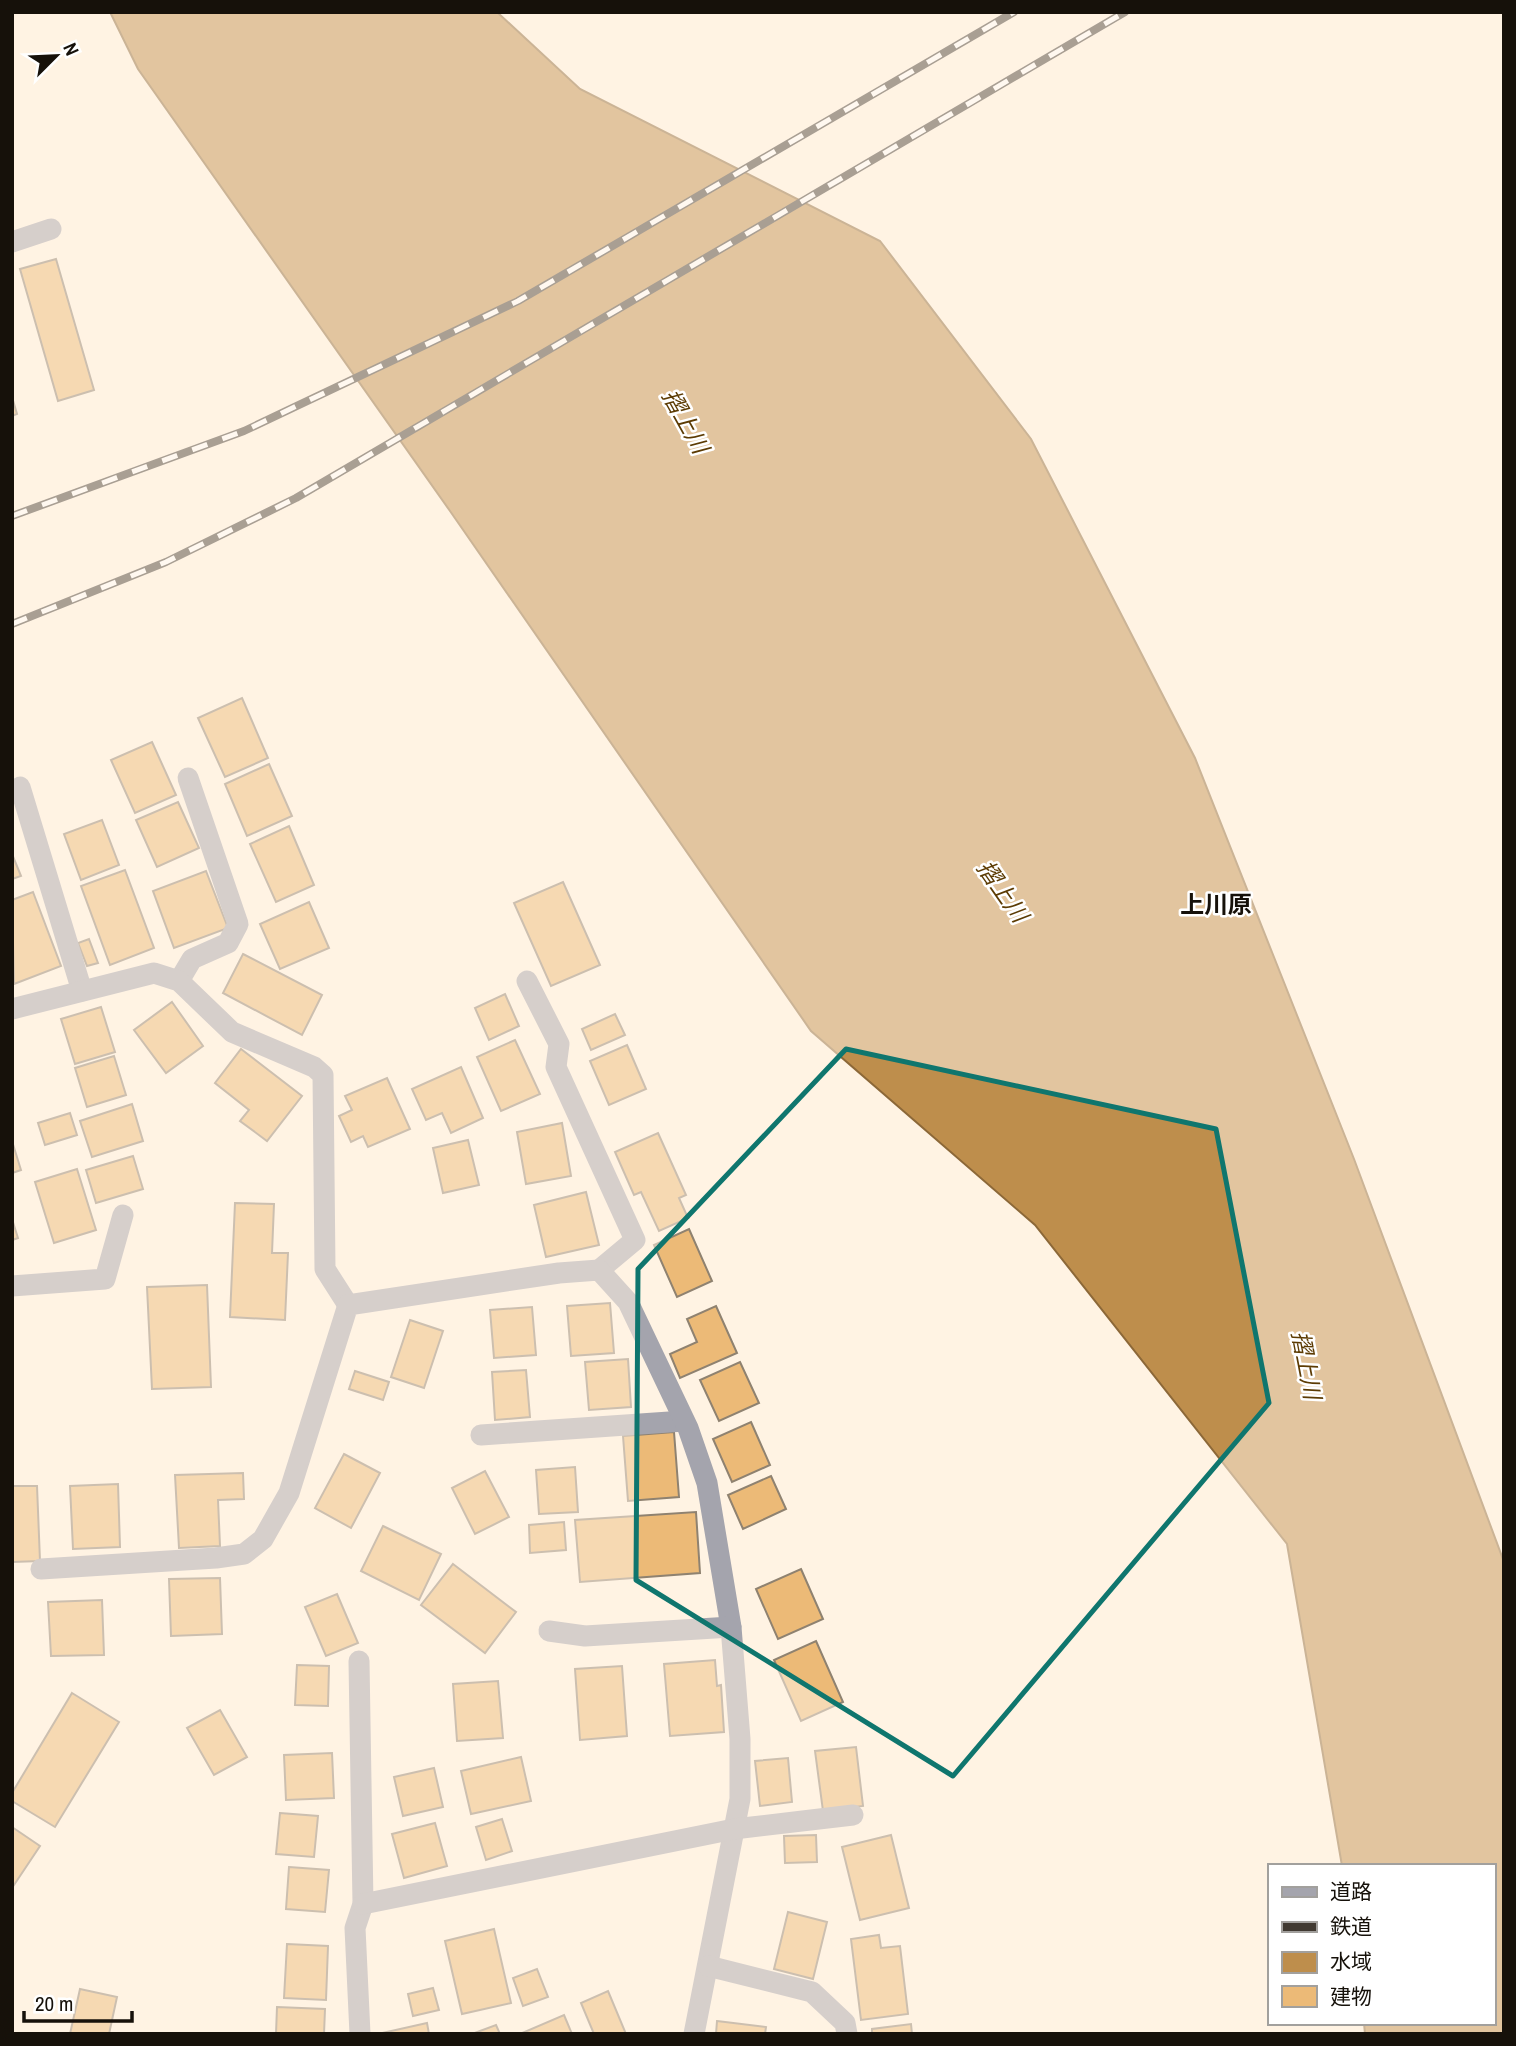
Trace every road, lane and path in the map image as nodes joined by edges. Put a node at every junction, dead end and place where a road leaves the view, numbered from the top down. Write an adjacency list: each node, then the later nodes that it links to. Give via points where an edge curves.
1 (51, 229): 2 (street)
2 (12, 242)
3 (188, 778): 5 (street, via 238,924 228,943 192,959)
4 (20, 787): 7 (street)
5 (179, 981): 7 (street, via 154,973); 12 (street, via 232,1032 323,1075 325,1269)
6 (527, 981): 10 (street, via 559,1044 556,1067 635,1240)
7 (82, 991): 8 (street)
8 (12, 1009)
9 (123, 1215): 11 (street, via 105,1279)
10 (599, 1270): 12 (street); 13 (street, via 628,1302)
11 (12, 1286)
12 (348, 1305): 15 (street, via 289,1493 264,1539 244,1554 216,1558)
13 (684, 1421): 14 (street); 16 (street, via 707,1483)
14 (481, 1435)
15 (41, 1569)
16 (731, 1627): 17 (street, via 585,1636); 20 (street, via 740,1739 740,1799)
17 (549, 1632)
18 (359, 1661): 21 (street)
19 (853, 1815): 20 (street)
20 (734, 1829): 21 (street); 22 (street)
21 (363, 1904): 23 (street, via 355,1928)
22 (708, 1966): 24 (street); 25 (street, via 812,1992 845,2023)
23 (360, 2034)
24 (694, 2034)
25 (847, 2034)

